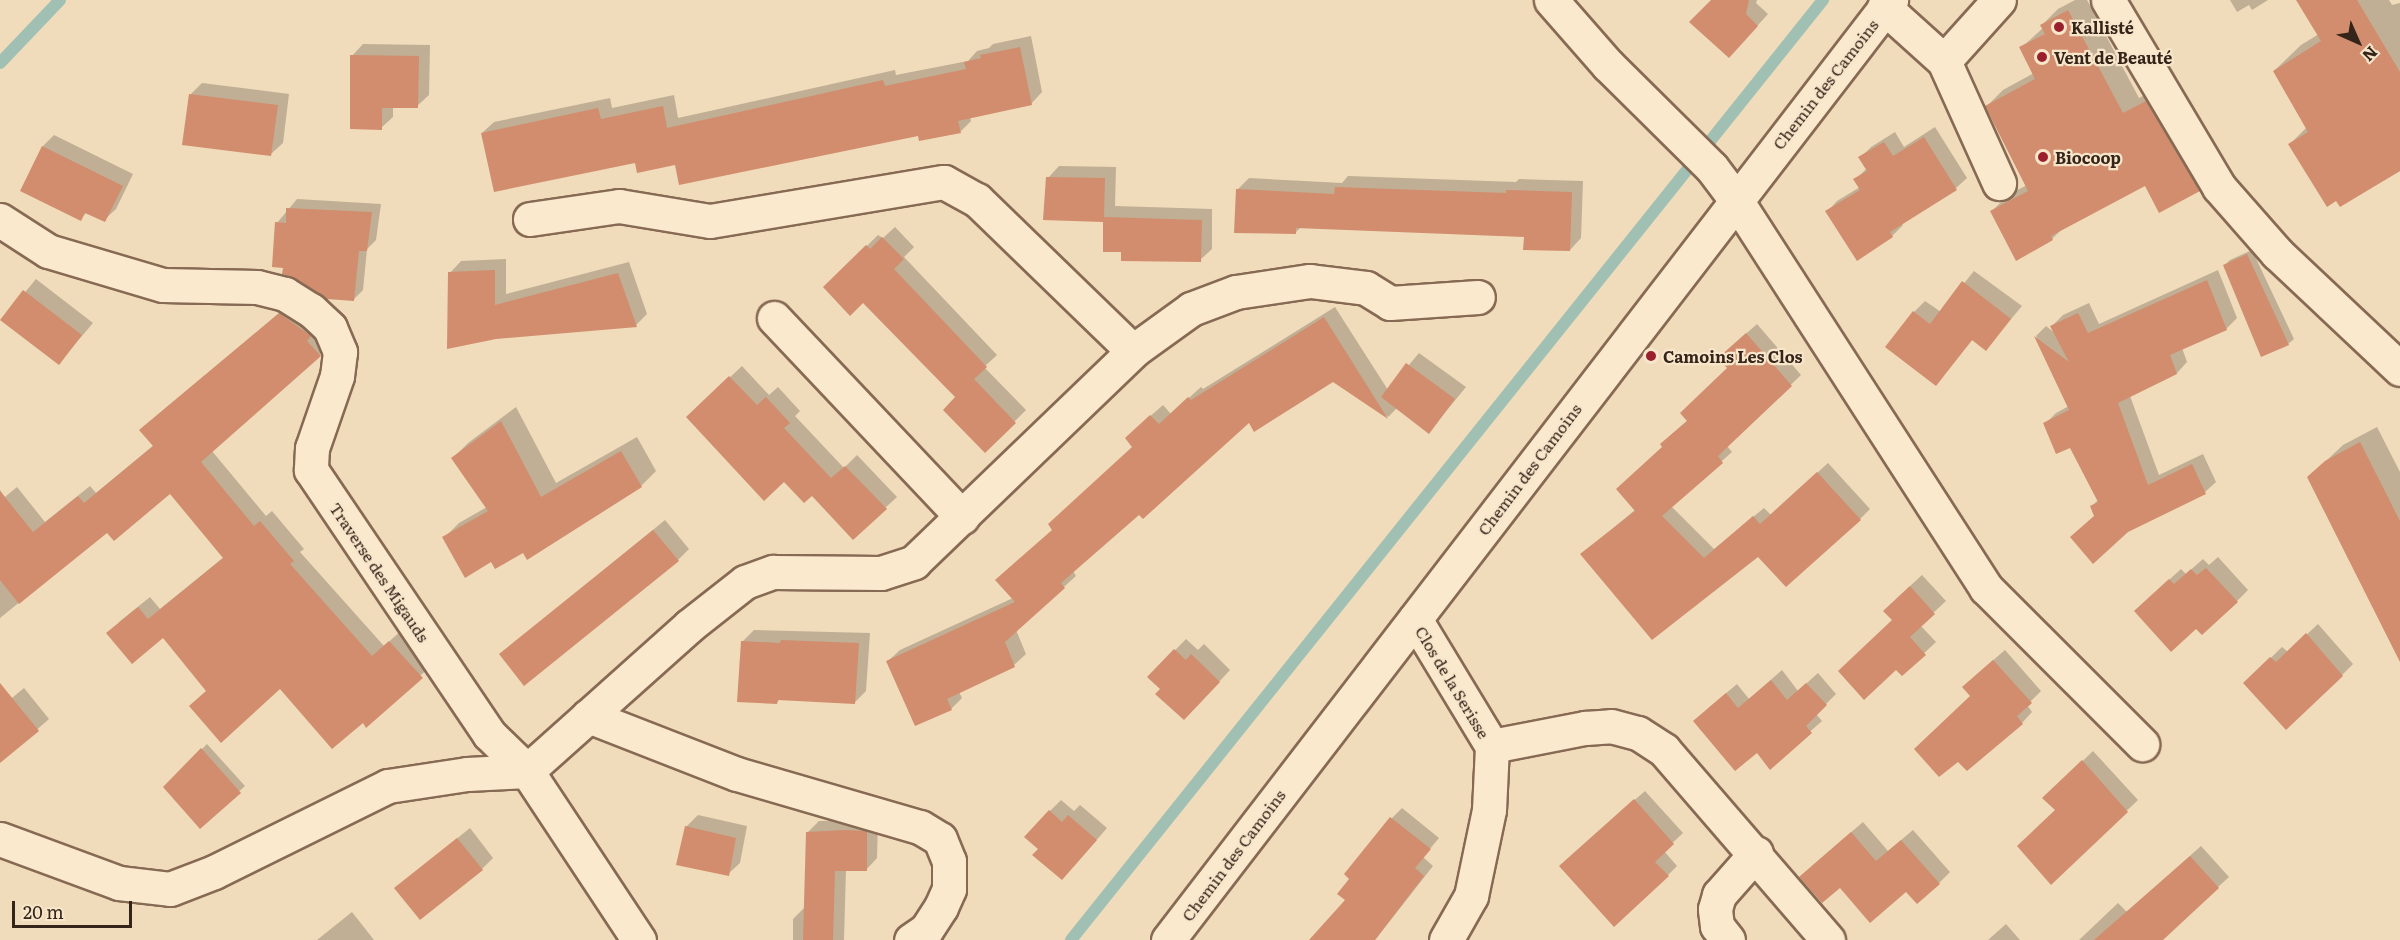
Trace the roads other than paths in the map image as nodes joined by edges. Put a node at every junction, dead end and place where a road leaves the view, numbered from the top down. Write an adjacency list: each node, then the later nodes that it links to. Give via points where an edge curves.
1 (1551, 0): 7 (street, via 1608,65 1712,168)
2 (1999, 0): 5 (street)
3 (2108, 0): 13 (street, via 2219,187 2277,253)
4 (1887, 4): 5 (street); 7 (street, Chemin des Camoins)
5 (1944, 61): 6 (street)
6 (1999, 183)
7 (1736, 200): 15 (street, Chemin des Camoins); 17 (street, via 1986,588)
8 (530, 219): 12 (street, via 619,206 710,220 944,182 977,200)
9 (0, 220): 19 (street, Traverse des Migauds, via 48,251 163,285 257,287 285,294 330,328 340,352 337,376 312,448 311,470 489,734)
10 (1478, 297): 12 (street, via 1389,303 1366,288 1310,281 1236,292 1191,309)
11 (774, 318): 14 (street)
12 (1133, 351): 14 (street)
13 (2400, 369)
14 (963, 517): 16 (street, via 914,562 881,573 773,572 745,582)
15 (1414, 619): 18 (street, Clos de la Serisse); 24 (street, Chemin des Camoins)
16 (588, 716): 19 (street); 23 (street, via 737,774 920,827 940,839 949,861 949,888 926,930)
17 (2142, 744)
18 (1492, 746): 21 (street, Clos de la Serisse, via 1585,728 1611,726 1638,733 1664,750); 25 (street, Clos de la Serisse, via 1489,810 1472,896)
19 (527, 771): 20 (street, via 467,774 388,786 214,872 170,889 119,883); 22 (street, Traverse des Migauds)
20 (0, 839)
21 (1756, 853): 26 (street, via 1719,895 1715,909 1717,926); 27 (street, Clos de la Serisse)
22 (639, 940)
23 (911, 940)
24 (1168, 940)
25 (1446, 940)
26 (1728, 940)
27 (1828, 940)

